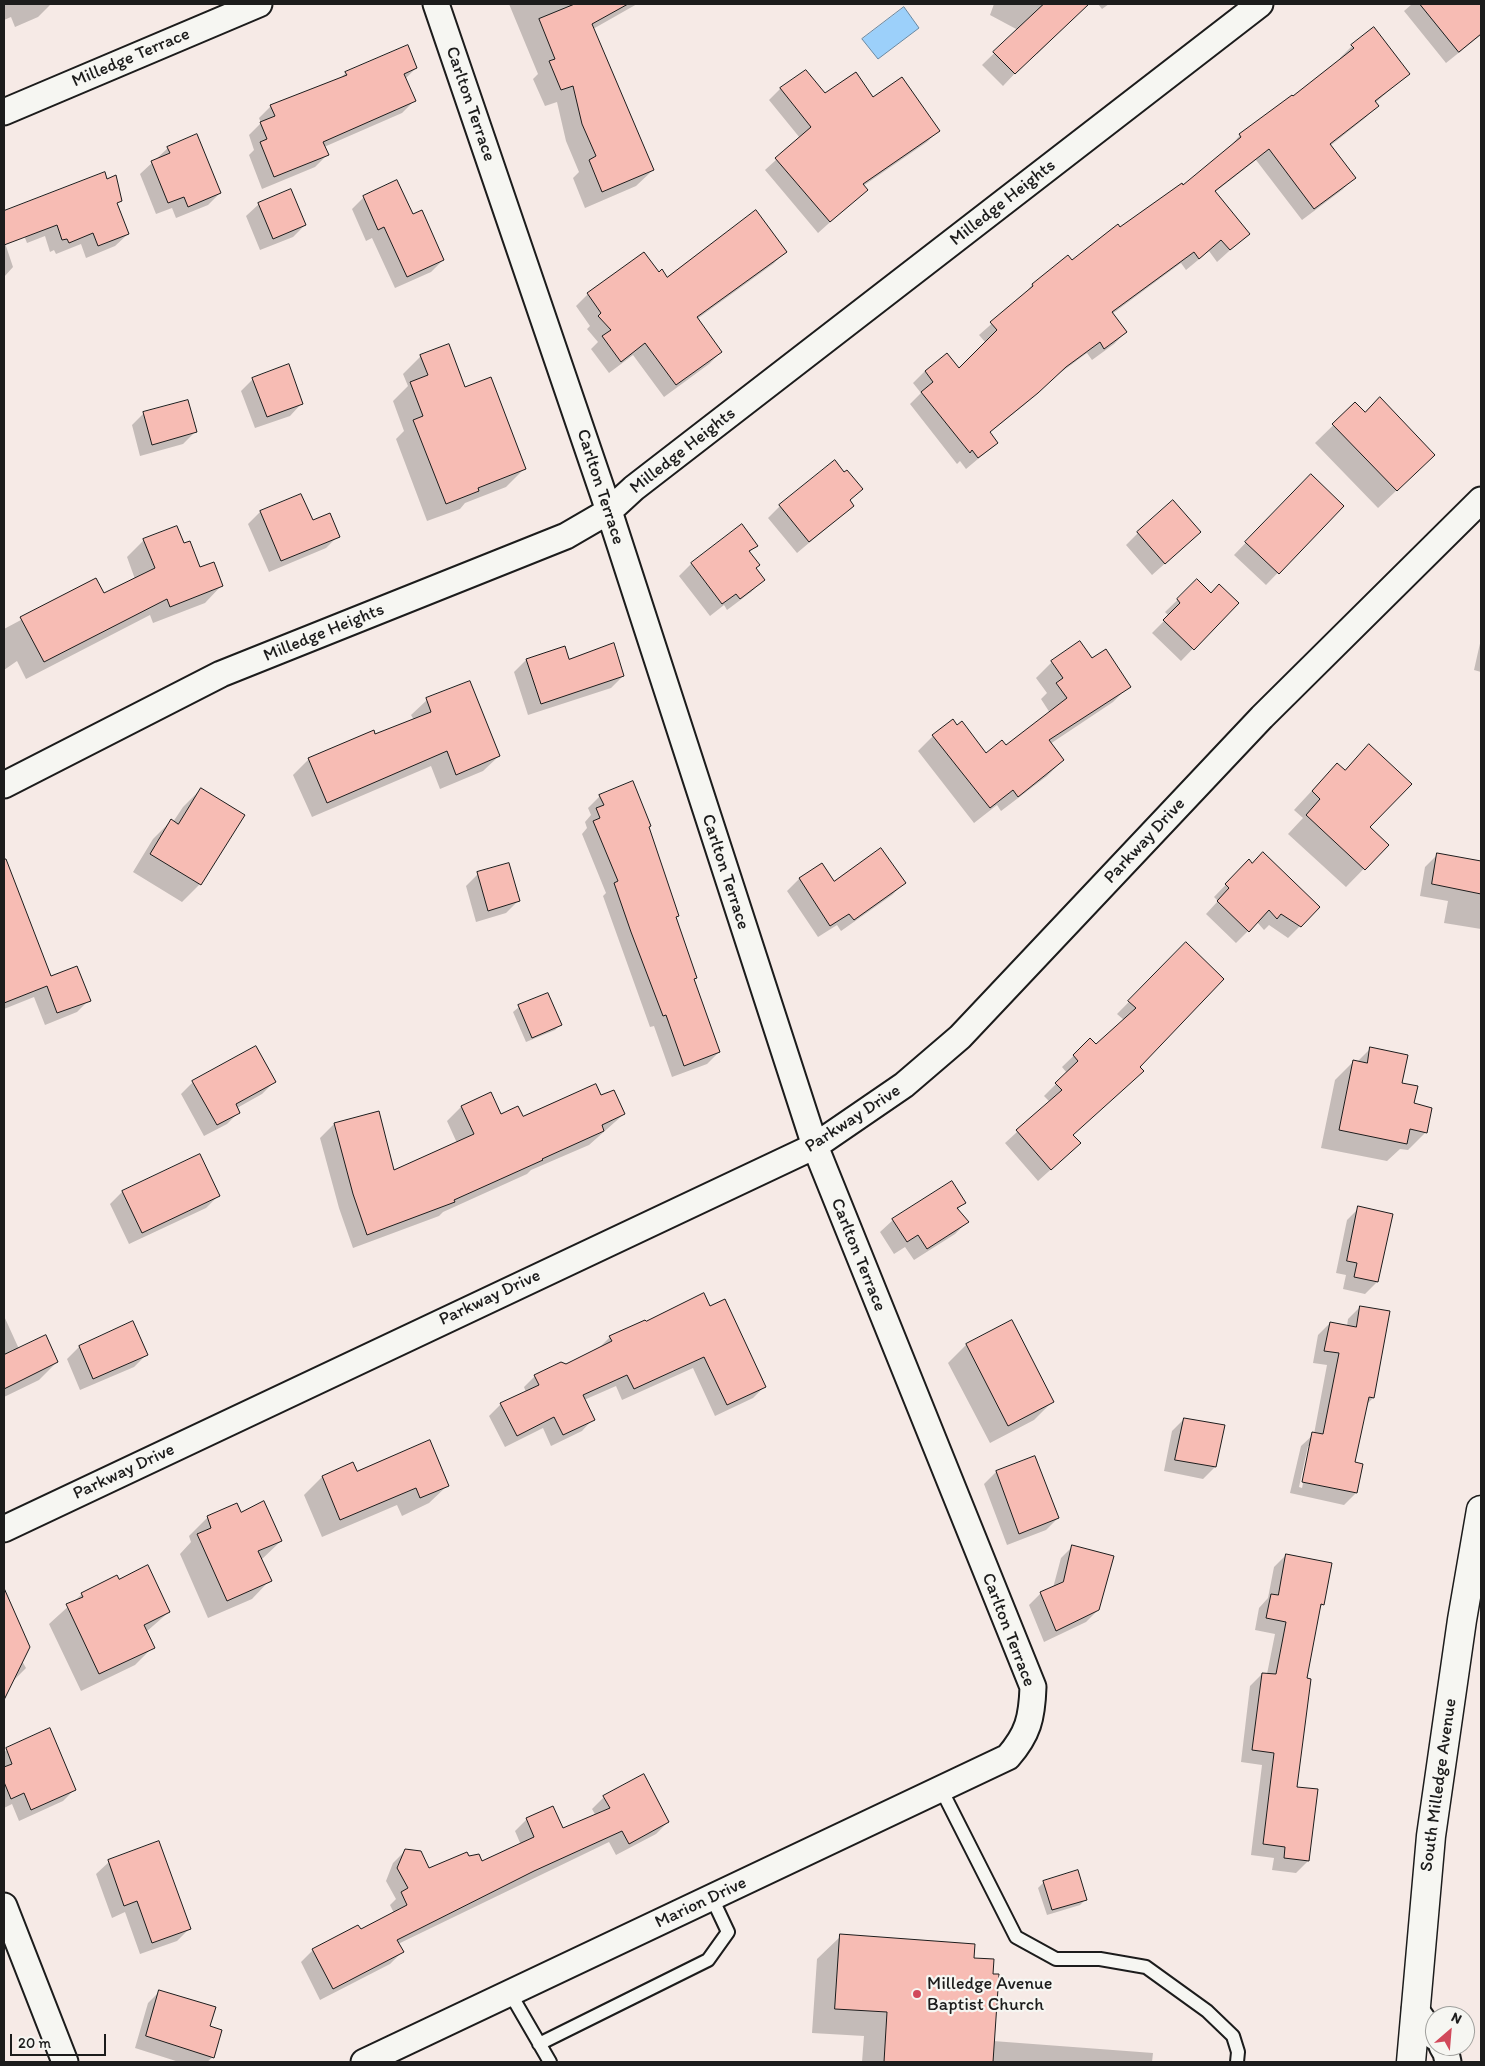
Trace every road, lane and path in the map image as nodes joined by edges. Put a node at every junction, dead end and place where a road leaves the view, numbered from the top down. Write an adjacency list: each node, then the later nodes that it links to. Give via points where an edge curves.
1 (259, 4): 4 (street, Milledge Terrace)
2 (436, 4): 6 (street, Carlton Terrace)
3 (1260, 4): 6 (street, Milledge Heights, via 634,488)
4 (4, 112)
5 (1481, 500): 8 (street, Parkway Drive, via 1262,717 960,1037 904,1085)
6 (609, 511): 7 (street, Milledge Heights, via 566,536 221,674); 8 (street, Carlton Terrace)
7 (4, 785)
8 (815, 1146): 10 (street, Parkway Drive); 11 (street, Carlton Terrace, via 1033,1688)
9 (1481, 1510): 16 (main road, South Milledge Avenue, via 1431,1836)
10 (4, 1529)
11 (1027, 1731): 12 (street, Marion Drive, via 1008,1757)
12 (941, 1789): 13 (street, Marion Drive); 22 (lane, via 1016,1937 1056,1959 1100,1959 1146,1967 1207,2011 1233,2036)
13 (712, 1898): 15 (street, Marion Drive); 18 (lane, via 728,1932 708,1960)
14 (4, 1906): 19 (street)
15 (510, 1993): 18 (lane); 20 (street, Marion Drive)
16 (1415, 2009): 17 (street); 23 (main road, South Milledge Avenue)
17 (1425, 2023)
18 (539, 2044): 21 (lane)
19 (66, 2062)
20 (364, 2062)
21 (550, 2062)
22 (1238, 2062)
23 (1411, 2062)

